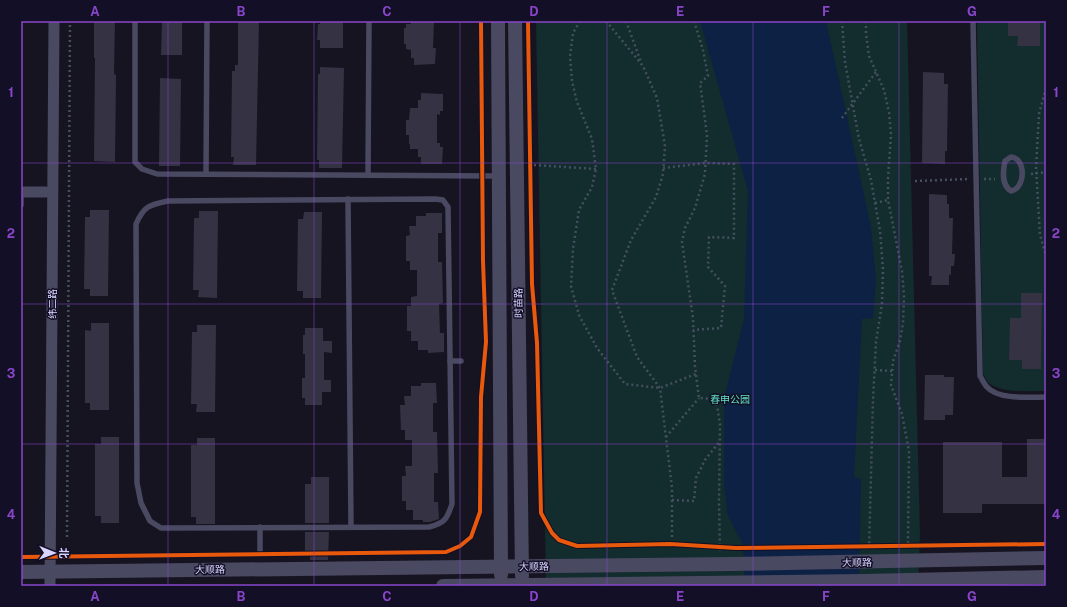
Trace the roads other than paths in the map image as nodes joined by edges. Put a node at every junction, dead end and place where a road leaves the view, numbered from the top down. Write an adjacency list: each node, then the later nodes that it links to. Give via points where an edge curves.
1 (54, 21): 24 (street, 纬二路)
2 (135, 21): 8 (lane, via 135,162 142,169 157,174)
3 (207, 21): 8 (lane)
4 (369, 21): 9 (lane)
5 (498, 21): 29 (street, 时苗路)
6 (515, 21): 23 (street, 时苗路)
7 (972, 21): 18 (lane, via 980,376 987,388 999,394)
8 (206, 174): 9 (lane)
9 (368, 175): 10 (lane)
10 (491, 176)
11 (1003, 178): 11 (lane, via 1011,191 1020,185 1021,165 1015,157 1005,162)
12 (21, 192): 13 (street); 15 (lane)
13 (46, 192)
14 (348, 199): 16 (lane, via 443,200 448,208); 19 (lane, via 168,201 152,204 141,213 136,224 137,483 141,503 150,521 161,528); 20 (lane)
15 (21, 205)
16 (450, 361): 17 (lane); 20 (lane, via 452,504 448,516 440,524 428,527)
17 (461, 361)
18 (1046, 397)
19 (260, 527): 20 (lane); 21 (lane)
20 (351, 527)
21 (260, 553)
22 (1046, 558): 23 (street, 大顺路)
23 (522, 566): 24 (street, 大顺路); 30 (street, 时苗路)
24 (50, 571): 25 (street, 大顺路); 27 (street, 纬二路)
25 (21, 572)
26 (1046, 577): 30 (street, 大顺路)
27 (50, 586)
28 (443, 586): 29 (street, 大顺路)
29 (501, 586): 30 (street, 大顺路)
30 (522, 586)

